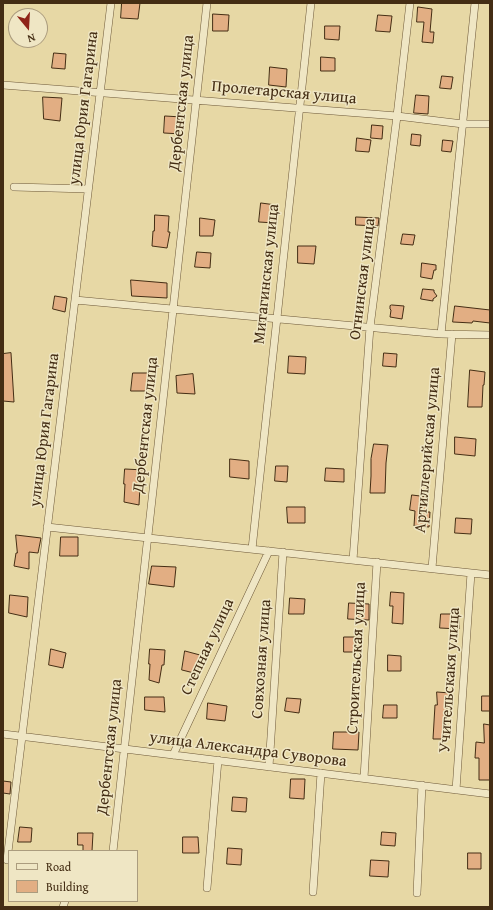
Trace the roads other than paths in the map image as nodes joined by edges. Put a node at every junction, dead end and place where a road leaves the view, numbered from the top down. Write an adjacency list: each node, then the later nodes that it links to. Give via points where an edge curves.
1 (111, 3): 7 (street, улица Юрия Гагарина)
2 (207, 3): 8 (street, Дербентская улица)
3 (311, 3): 9 (street, Митагинская улица)
4 (410, 3): 10 (street, Огнинская улица)
5 (475, 3): 11 (street)
6 (3, 85): 7 (street, Пролетарская улица)
7 (100, 93): 8 (street, Пролетарская улица); 14 (street, улица Юрия Гагарина)
8 (196, 100): 9 (street, Пролетарская улица); 16 (street, Дербентская улица)
9 (299, 108): 10 (street, Пролетарская улица); 17 (street, Митагинская улица)
10 (397, 116): 11 (street, Пролетарская улица); 18 (street, Огнинская улица)
11 (462, 124): 12 (street, Пролетарская улица); 19 (street)
12 (490, 124)
13 (14, 187): 14 (street)
14 (88, 189): 15 (street, улица Юрия Гагарина)
15 (75, 300): 16 (street); 22 (street, улица Юрия Гагарина)
16 (173, 309): 17 (street); 23 (street, Дербентская улица)
17 (277, 318): 18 (street); 24 (street, Митагинская улица)
18 (370, 327): 19 (street); 27 (street, Огнинская улица)
19 (441, 334): 20 (street)
20 (452, 334): 21 (street); 29 (street, Артиллерийская улица)
21 (490, 335)
22 (47, 527): 23 (street); 33 (street, улица Юрия Гагарина)
23 (148, 538): 24 (street); 34 (street, Дербентская улица)
24 (252, 549): 25 (street)
25 (269, 551): 26 (street); 35 (street, Степная улица)
26 (283, 552): 27 (street); 37 (street, Совхозная улица)
27 (353, 560): 28 (street)
28 (377, 562): 29 (street); 39 (street, Строительская улица)
29 (432, 568): 30 (street)
30 (471, 573): 31 (street); 41 (street, Учительскакя улица)
31 (490, 575)
32 (3, 734): 33 (street, улица Александра Суворова)
33 (22, 736): 34 (street, улица Александра Суворова); 43 (street, улица Юрия Гагарина)
34 (124, 749): 35 (street, улица Александра Суворова); 44 (street, Дербентская улица)
35 (173, 755): 36 (street, улица Александра Суворова)
36 (218, 760): 37 (street, улица Александра Суворова); 47 (street)
37 (269, 767): 38 (street, улица Александра Суворова)
38 (321, 773): 39 (street, улица Александра Суворова); 48 (street)
39 (364, 778): 40 (street, улица Александра Суворова)
40 (422, 785): 41 (street, улица Александра Суворова); 49 (street)
41 (456, 790): 42 (street, улица Александра Суворова)
42 (490, 794)
43 (8, 850)
44 (113, 850)
45 (8, 852): 46 (street, улица Юрия Гагарина)
46 (7, 860)
47 (207, 888)
48 (313, 892)
49 (417, 893)

